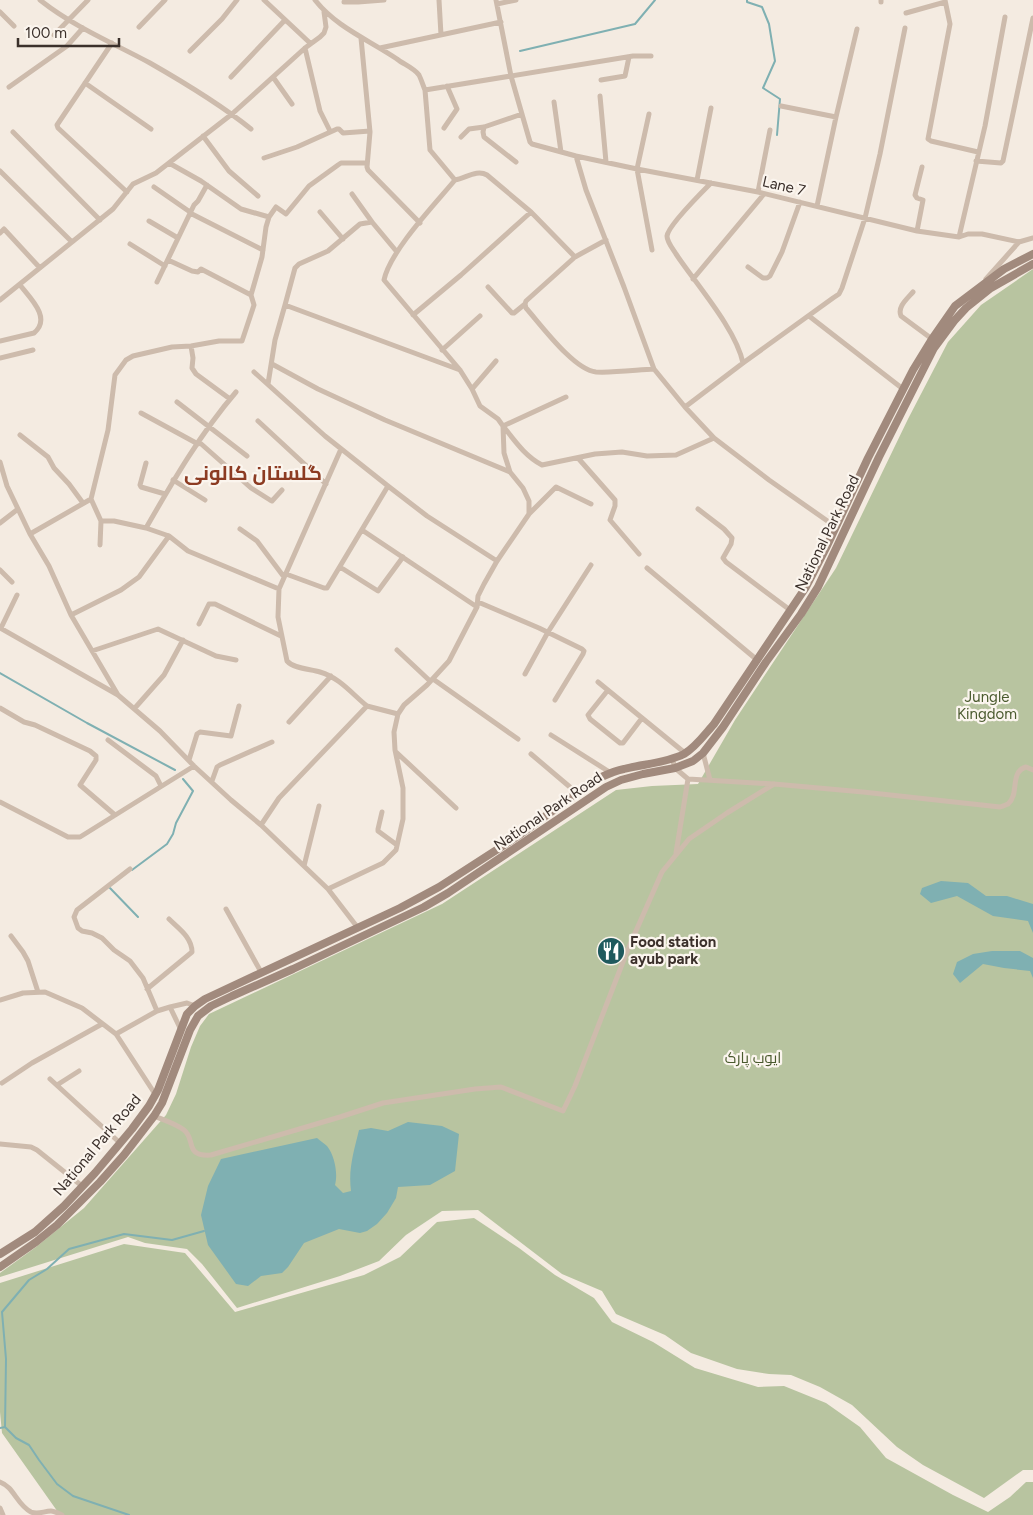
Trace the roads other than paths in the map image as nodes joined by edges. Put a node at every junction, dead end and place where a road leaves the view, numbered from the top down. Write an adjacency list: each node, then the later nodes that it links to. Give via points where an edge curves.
1 (40, 0): 18 (street)
2 (88, 0): 18 (street)
3 (165, 0): 22 (street)
4 (237, 0): 33 (street)
5 (264, 0): 19 (street)
6 (315, 0): 14 (street)
7 (384, 0): 11 (street)
8 (439, 0): 27 (street)
9 (516, 0): 12 (street)
10 (945, 1): 15 (street); 64 (street, via 950,24 928,139)
11 (344, 2)
12 (497, 2): 20 (street)
13 (0, 12): 21 (street)
14 (324, 12): 28 (street); 30 (street, via 324,32)
15 (906, 13)
16 (1005, 17): 64 (street)
17 (1033, 18): 67 (street, via 1004,161)
18 (68, 20): 23 (street); 26 (street)
19 (285, 20): 30 (street); 37 (street)
20 (501, 22): 27 (street); 36 (street)
21 (14, 26)
22 (140, 27)
23 (82, 28): 29 (street); 42 (street, via 67,46)
24 (904, 28): 90 (street)
25 (857, 29): 52 (street)
26 (54, 34)
27 (441, 35): 32 (street)
28 (361, 38): 32 (street); 58 (street)
29 (112, 43): 40 (street); 49 (street)
30 (310, 43): 31 (street)
31 (305, 48): 38 (street); 60 (street, via 320,111)
32 (380, 48): 43 (street, via 418,75)
33 (190, 51)
34 (651, 56): 35 (street)
35 (629, 57): 36 (street); 39 (street, via 625,76)
36 (511, 76): 41 (street); 50 (street)
37 (231, 77)
38 (273, 77): 46 (street); 49 (street)
39 (601, 80)
40 (85, 83): 54 (street); 80 (street, via 58,122 58,128)
41 (446, 86): 43 (street); 55 (street, via 457,109)
42 (9, 87)
43 (425, 90): 75 (street, via 430,150)
44 (600, 96): 69 (street)
45 (554, 102): 63 (street)
46 (292, 104)
47 (780, 106): 52 (street)
48 (711, 108): 76 (street)
49 (232, 114): 56 (street); 61 (street)
50 (522, 114): 53 (street); 63 (street, Lane 7, via 530,142)
51 (649, 114): 73 (street)
52 (836, 117): 85 (street)
53 (484, 127): 62 (street, via 469,129); 68 (street, via 484,137)
54 (151, 128)
55 (444, 128)
56 (250, 129)
57 (770, 130): 81 (street)
58 (370, 131): 60 (street, via 343,133 339,128); 71 (street)
59 (12, 132): 91 (street)
60 (330, 132): 66 (street)
61 (203, 136): 70 (street); 83 (street, via 229,171)
62 (461, 136)
63 (561, 152): 65 (street, Lane 7)
64 (978, 152): 67 (street)
65 (576, 156): 69 (street, Lane 7); 101 (street)
66 (264, 158)
67 (976, 161): 97 (street)
68 (516, 162)
69 (606, 162): 73 (street, Lane 7)
70 (169, 163): 78 (street); 80 (street, via 133,184)
71 (366, 163): 89 (street, via 342,163 309,186 286,214 276,207); 94 (street, via 368,170)
72 (922, 167): 95 (street, via 915,195 923,200)
73 (638, 169): 76 (street, Lane 7); 106 (street)
74 (0, 171): 102 (street)
75 (455, 180): 88 (street, via 482,172); 94 (street)
76 (696, 180): 77 (street, Lane 7)
77 (711, 183): 81 (street, Lane 7); 115 (street, via 667,235)
78 (207, 185): 86 (street); 89 (street, via 241,209)
79 (154, 188): 86 (street)
80 (127, 192): 91 (street)
81 (761, 193): 84 (street, Lane 7); 115 (street)
82 (352, 194): 93 (street)
83 (258, 196)
84 (800, 202): 85 (street, Lane 7); 113 (street, via 770,276 763,278)
85 (817, 206): 90 (street, Lane 7)
86 (190, 212): 98 (street); 105 (street)
87 (320, 212): 100 (street)
88 (530, 212): 109 (street); 125 (street)
89 (269, 217): 105 (street)
90 (865, 218): 95 (street, Lane 7); 127 (street, via 839,294)
91 (100, 220): 102 (street)
92 (149, 221): 98 (street)
93 (372, 222): 100 (street, via 360,224); 107 (street)
94 (420, 223): 107 (street)
95 (917, 231): 97 (street, Lane 7)
96 (0, 233): 114 (street, via 4,229)
97 (959, 236): 103 (street, Lane 7, via 982,234)
98 (178, 238): 110 (street)
99 (1033, 238): 103 (street, Lane 7)
100 (343, 239): 124 (street, via 328,251 295,268)
101 (606, 240): 109 (street); 138 (street)
102 (72, 242): 114 (street)
103 (1019, 242): 117 (street)
104 (130, 244): 112 (street)
105 (263, 250): 121 (street)
106 (652, 250)
107 (397, 252): 125 (street, via 384,280)
108 (1033, 254): 117 (main road, National Park Road)
109 (575, 257): 123 (street)
110 (168, 260): 112 (street); 121 (street, via 192,271 201,269)
111 (1033, 264): 133 (main road, National Park Road, via 991,288 966,308)
112 (165, 266): 116 (street)
113 (748, 267)
114 (40, 268): 118 (street)
115 (693, 280): 136 (street, via 726,327)
116 (157, 282)
117 (983, 284): 128 (main road, National Park Road, via 955,306)
118 (20, 285): 122 (street); 129 (street, via 40,312 42,320 34,333)
119 (488, 287): 123 (street, via 512,313)
120 (912, 292): 128 (street, via 900,308 901,316)
121 (251, 295): 130 (street, via 254,305 242,340)
122 (0, 300)
123 (525, 304): 138 (street, via 568,355 594,372)
124 (285, 305): 137 (street); 139 (street)
125 (412, 315): 132 (street)
126 (480, 316): 132 (street)
127 (809, 316): 136 (street); 143 (street)
128 (932, 340): 133 (main road, National Park Road)
129 (0, 341)
130 (192, 346): 146 (street, via 192,368 196,374); 167 (street, via 133,356 115,375 108,430)
131 (33, 350): 134 (street)
132 (442, 350): 139 (street)
133 (926, 356): 143 (main road, National Park Road); 225 (main road, National Park Road, via 818,587)
134 (0, 358)
135 (496, 362): 142 (street)
136 (743, 363): 148 (street)
137 (272, 364): 141 (street); 161 (street, via 385,420)
138 (654, 369): 148 (street)
139 (460, 370): 142 (street)
140 (254, 372): 141 (street)
141 (268, 384): 156 (street)
142 (472, 389): 152 (street, via 480,406 498,418)
143 (903, 389): 176 (main road, National Park Road)
144 (236, 392): 146 (street)
145 (566, 397): 152 (street)
146 (230, 399): 151 (street)
147 (177, 402): 151 (street)
148 (685, 407): 154 (street)
149 (141, 413): 155 (street)
150 (258, 421): 163 (street)
151 (210, 426): 155 (street); 157 (street)
152 (503, 426): 158 (street, via 533,460 542,465); 161 (street, via 504,453)
153 (20, 435): 169 (street, via 48,458)
154 (714, 438): 158 (street, via 676,455 647,456 622,452); 176 (street)
155 (198, 443): 162 (street); 165 (street, via 272,502)
156 (341, 449): 163 (street); 164 (street)
157 (247, 456)
158 (578, 458): 183 (street, via 615,500 610,520)
159 (0, 462): 171 (street, via 6,486)
160 (146, 463): 166 (street, via 141,487)
161 (510, 472): 173 (street, via 529,501)
162 (173, 480): 166 (street); 168 (street)
163 (326, 484): 190 (street)
164 (388, 486): 179 (street); 185 (street, via 427,516)
165 (282, 490)
166 (165, 494): 177 (street)
167 (91, 498): 169 (street); 174 (street)
168 (205, 500)
169 (83, 503): 180 (street)
170 (591, 504): 173 (street, via 556,487)
171 (18, 509): 175 (street); 180 (street)
172 (698, 509): 195 (street, via 732,538 723,558 726,562)
173 (529, 514): 185 (street)
174 (101, 521): 177 (street); 182 (street)
175 (0, 523)
176 (836, 527): 195 (main road, National Park Road, via 806,587)
177 (146, 528): 181 (street)
178 (240, 529): 190 (street, via 257,541)
179 (362, 530): 184 (street); 187 (street)
180 (30, 534): 196 (street, via 49,566)
181 (169, 536): 192 (street, via 188,551); 196 (street, via 139,576 121,590)
182 (100, 545)
183 (639, 554)
184 (403, 557): 187 (street, via 378,591); 194 (street)
185 (497, 561): 194 (street, via 478,596)
186 (591, 565): 199 (street)
187 (340, 567): 190 (street, via 328,588)
188 (647, 568): 204 (street)
189 (0, 570): 191 (street)
190 (285, 576): 192 (street)
191 (12, 582)
192 (279, 590): 200 (street)
193 (17, 595): 198 (street)
194 (477, 605): 199 (street); 208 (street, via 449,661)
195 (790, 610): 204 (main road, National Park Road)
196 (71, 615): 203 (street)
197 (199, 624): 200 (street, via 208,604 215,604)
198 (0, 628): 211 (street)
199 (548, 632): 206 (street); 212 (street, via 584,651)
200 (281, 636): 207 (street, via 289,664)
201 (183, 640): 203 (street, via 158,629); 205 (street, via 216,656); 216 (street, via 164,675)
202 (397, 650): 208 (street)
203 (92, 651): 211 (street)
204 (756, 659): 227 (main road, National Park Road, via 714,724)
205 (236, 660)
206 (525, 674)
207 (332, 676): 214 (street); 219 (street)
208 (432, 680): 217 (street); 221 (street)
209 (598, 682): 210 (street)
210 (608, 690): 218 (street); 218 (street, via 588,715 590,719 623,743)
211 (118, 695): 216 (street)
212 (555, 700)
213 (239, 706): 229 (street, via 232,736 200,732)
214 (367, 706): 217 (street); 247 (street, via 279,798)
215 (0, 708): 246 (street, via 96,756 80,785)
216 (134, 709): 229 (street)
217 (398, 714): 224 (street, via 394,732)
218 (642, 718): 227 (street)
219 (289, 722)
220 (551, 734): 233 (street)
221 (518, 739)
222 (108, 740): 239 (street, via 156,776)
223 (272, 742): 236 (street, via 220,765)
224 (395, 751): 244 (street); 248 (street, via 403,788 403,819)
225 (703, 753): 231 (main road, National Park Road); 235 (street)
226 (531, 754): 241 (street)
227 (684, 754): 228 (main road, National Park Road)
228 (672, 758): 231 (street); 233 (main road, National Park Road)
229 (189, 760): 230 (street)
230 (194, 766): 236 (street); 239 (street)
231 (675, 768): 234 (street); 253 (main road, National Park Road, via 621,780 606,787)
232 (1033, 770): 238 (street, via 1026,767 1019,771 1013,797 1000,807)
233 (611, 772): 241 (main road, National Park Road)
234 (688, 779): 235 (street); 249 (street)
235 (710, 780): 237 (street)
236 (212, 781): 247 (street)
237 (756, 783): 238 (street); 240 (street)
238 (774, 784): 240 (street)
239 (161, 786): 246 (street)
240 (760, 792): 249 (street, via 689,839)
241 (577, 793): 252 (main road, National Park Road)
242 (0, 802): 246 (street, via 68,837 80,837)
243 (319, 806): 250 (street)
244 (456, 808)
245 (382, 812): 248 (street, via 378,831)
246 (115, 815)
247 (261, 825): 250 (street)
248 (397, 844): 254 (street, via 396,850 383,863)
249 (676, 853): 276 (street, via 662,872 628,949 564,1111 501,1087 475,1089 383,1103 211,1155 195,1151 186,1131)
250 (304, 866): 254 (street)
251 (130, 869): 262 (street, via 77,910 74,917 78,928 102,938 130,961)
252 (453, 878): 253 (main road); 257 (main road, National Park Road)
253 (459, 886): 261 (main road, National Park Road, via 424,907)
254 (328, 889): 257 (street)
255 (226, 909): 260 (street)
256 (169, 918): 262 (street, via 188,939 192,952)
257 (358, 928): 259 (main road, National Park Road)
258 (11, 936): 263 (street, via 28,962)
259 (276, 966): 260 (main road, National Park Road); 261 (main road)
260 (261, 972): 265 (main road, National Park Road)
261 (280, 975): 276 (main road, National Park Road, via 218,1002 198,1016)
262 (147, 989): 267 (street)
263 (38, 992): 264 (street); 268 (street, via 46,992 82,1008)
264 (0, 1000)
265 (194, 1006): 266 (street, via 187,1003); 269 (main road, National Park Road)
266 (170, 1007): 267 (street); 269 (street)
267 (157, 1012): 270 (street)
268 (102, 1024): 270 (street); 273 (street)
269 (181, 1030): 275 (main road, National Park Road)
270 (116, 1034): 275 (street)
271 (79, 1071): 274 (street)
272 (50, 1080): 274 (street)
273 (2, 1082)
274 (57, 1085): 277 (street)
275 (155, 1094): 277 (main road, National Park Road)
276 (154, 1116): 281 (main road, National Park Road, via 124,1155 57,1225)
277 (120, 1142): 279 (main road, National Park Road)
278 (0, 1144): 279 (street, via 37,1150)
279 (82, 1186): 280 (main road, National Park Road, via 35,1232)
280 (0, 1254)
281 (0, 1268)
282 (0, 1482): 285 (street, via 8,1486 19,1502 32,1512 52,1511)
283 (0, 1508): 284 (street)
284 (3, 1515)
285 (62, 1515)

